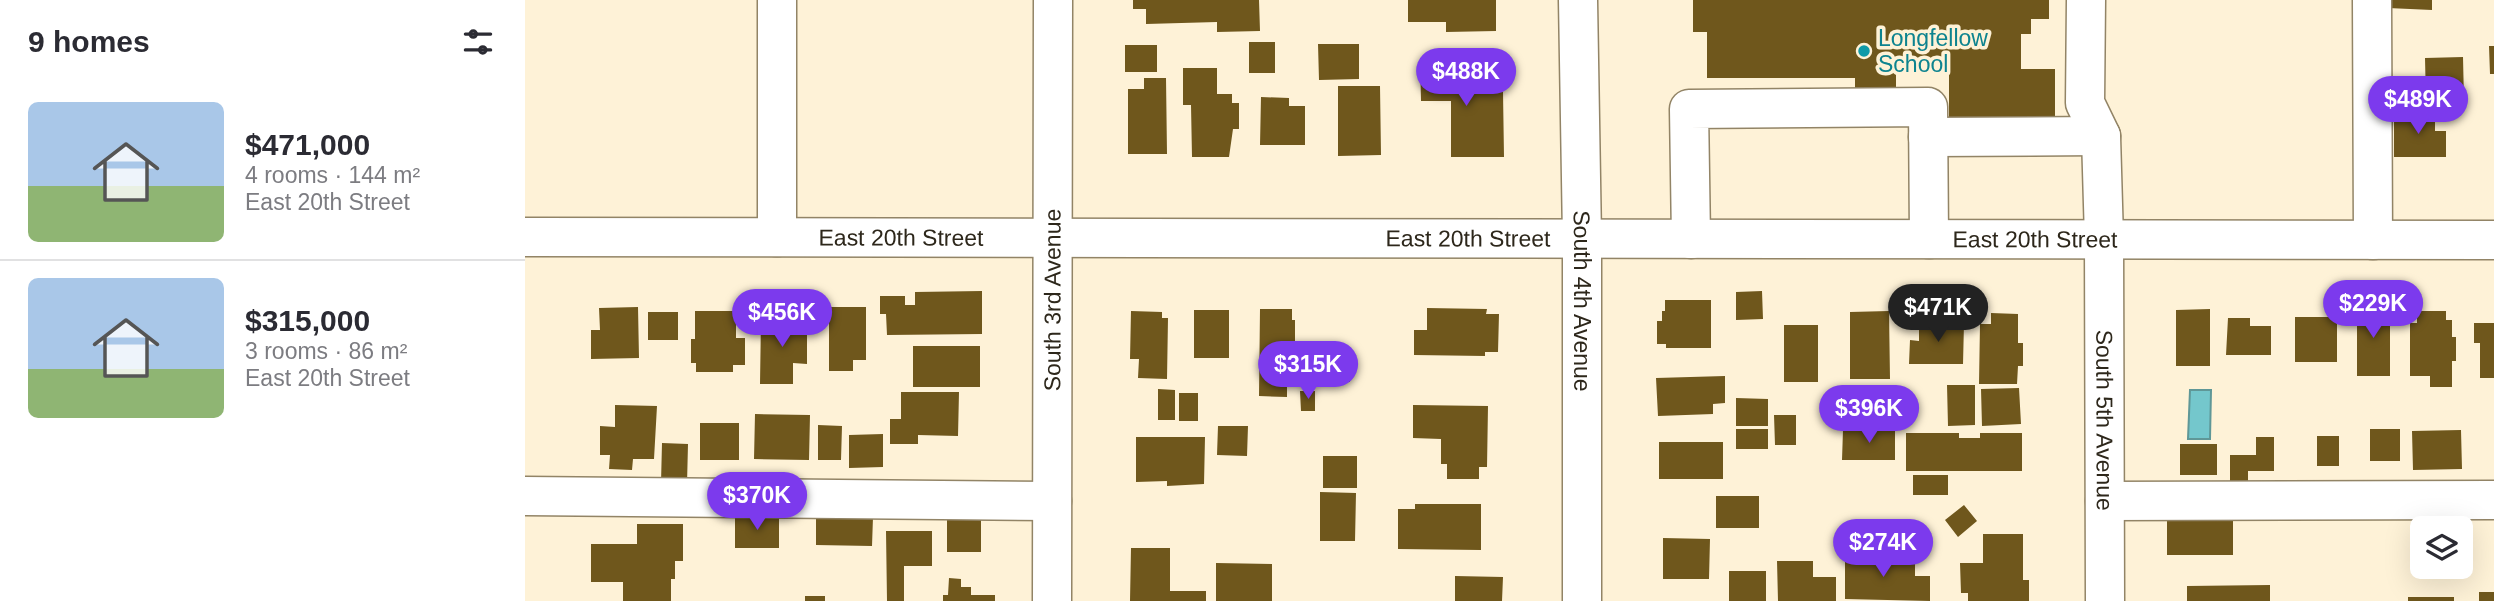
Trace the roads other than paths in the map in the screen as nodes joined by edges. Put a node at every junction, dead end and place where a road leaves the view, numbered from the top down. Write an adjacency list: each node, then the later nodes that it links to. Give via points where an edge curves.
1 (777, 0): 9 (street)
2 (1053, 0): 10 (street, South 3rd Avenue)
3 (1578, 0): 11 (street, South 4th Avenue)
4 (2086, 0): 6 (street, via 2085,103)
5 (2372, 0): 15 (street)
6 (2101, 136): 7 (street); 14 (street, South 5th Avenue)
7 (1928, 137): 12 (street, via 1928,107 1689,109); 13 (street)
8 (525, 237): 9 (street, East 20th Street)
9 (777, 237): 10 (street, East 20th Street)
10 (1052, 238): 11 (street, East 20th Street); 19 (street, South 3rd Avenue)
11 (1583, 239): 12 (street, East 20th Street); 22 (street, South 4th Avenue)
12 (1691, 239): 13 (street, East 20th Street)
13 (1929, 239): 14 (street, East 20th Street)
14 (2104, 239): 15 (street, East 20th Street); 20 (street, South 5th Avenue)
15 (2373, 240): 16 (street, East 20th Street)
16 (2494, 240)
17 (525, 496): 19 (street)
18 (2494, 499): 20 (street)
19 (1052, 501): 21 (street, South 3rd Avenue)
20 (2105, 501): 23 (street, South 5th Avenue)
21 (1052, 601)
22 (1582, 601)
23 (2105, 601)

